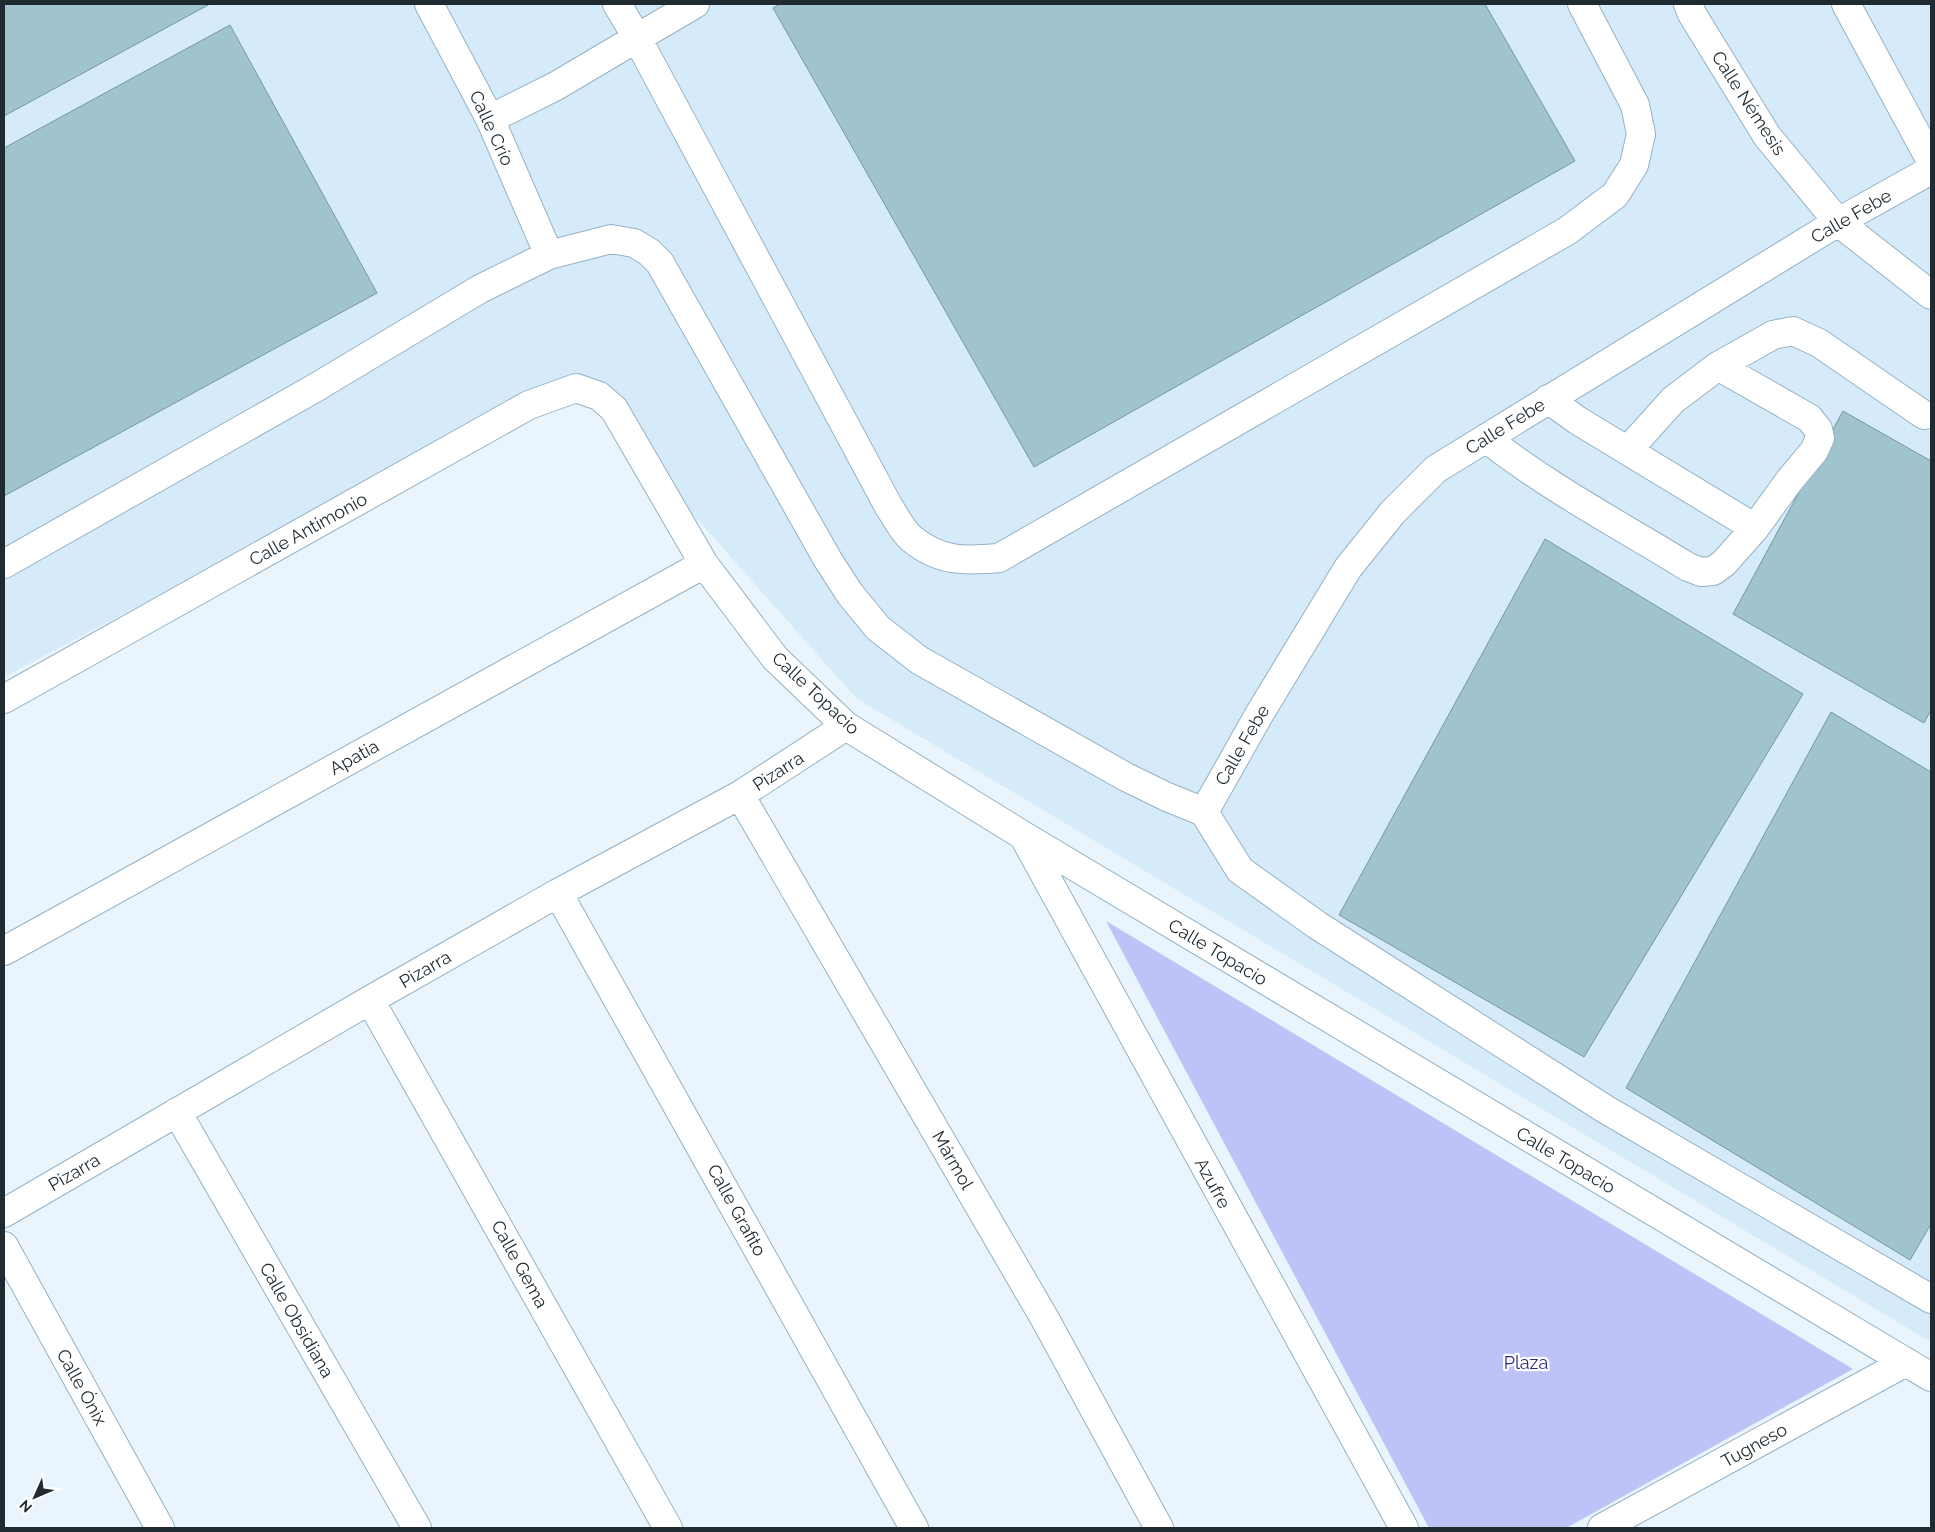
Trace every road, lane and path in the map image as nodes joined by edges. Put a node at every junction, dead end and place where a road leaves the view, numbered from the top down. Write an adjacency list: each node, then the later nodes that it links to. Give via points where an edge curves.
1 (429, 4): 8 (street, Calle Crío)
2 (617, 4): 7 (street)
3 (695, 4): 7 (street)
4 (1582, 4): 7 (street, via 1635,105 1639,124 1634,165 1615,195 1567,231 999,558 970,560 939,556 910,538 889,507)
5 (1688, 4): 11 (street, Calle Némesis, via 1766,136)
6 (1846, 4): 9 (street)
7 (636, 38): 8 (street, via 556,86)
8 (490, 119): 12 (street, Calle Crío)
9 (1931, 160)
10 (1931, 170): 11 (street, Calle Febe)
11 (1838, 222): 13 (street, Calle Némesis); 15 (street, Calle Febe)
12 (549, 255): 21 (street, via 480,289); 26 (street, via 610,239 634,243 660,263 828,560 878,628 919,660 1126,777)
13 (1931, 295)
14 (1718, 366): 17 (street, via 1773,335 1793,331 1819,343); 19 (street, via 1673,400); 20 (street, via 1809,418 1818,429 1820,438 1814,451)
15 (1548, 399): 18 (street, Calle Febe); 19 (street)
16 (614, 409): 22 (street, Calle Topacio); 23 (street, Calle Antimonio, via 599,396 576,388 529,405)
17 (1924, 415)
18 (1486, 438): 20 (street, via 1545,480 1701,572 1713,571 1724,563); 26 (street, Calle Febe, via 1436,469 1393,512 1348,568)
19 (1628, 450): 20 (street)
20 (1755, 528)
21 (4, 564)
22 (704, 564): 24 (street, Calle Topacio, via 776,658); 29 (street, Apatia)
23 (4, 699)
24 (846, 726): 25 (street, Pizarra); 27 (street, Calle Topacio)
25 (740, 795): 28 (street, Pizarra); 41 (street, Mármol, via 1045,1319)
26 (1204, 812): 34 (street, via 1240,870 1317,925 1605,1109)
27 (1024, 836): 35 (street, Calle Topacio); 42 (street, Azufre)
28 (558, 893): 30 (street, Pizarra); 40 (street, Calle Grafito)
29 (4, 951)
30 (370, 1000): 31 (street, Pizarra); 39 (street, Calle Gema)
31 (177, 1112): 32 (street, Pizarra); 38 (street, Calle Obsidiana)
32 (4, 1213)
33 (4, 1246): 37 (street, Calle Ónix)
34 (1931, 1299)
35 (1906, 1362): 36 (street, Calle Topacio); 43 (street, Tugneso)
36 (1931, 1378)
37 (160, 1528)
38 (417, 1528)
39 (668, 1528)
40 (914, 1528)
41 (1160, 1528)
42 (1404, 1528)
43 (1602, 1528)

